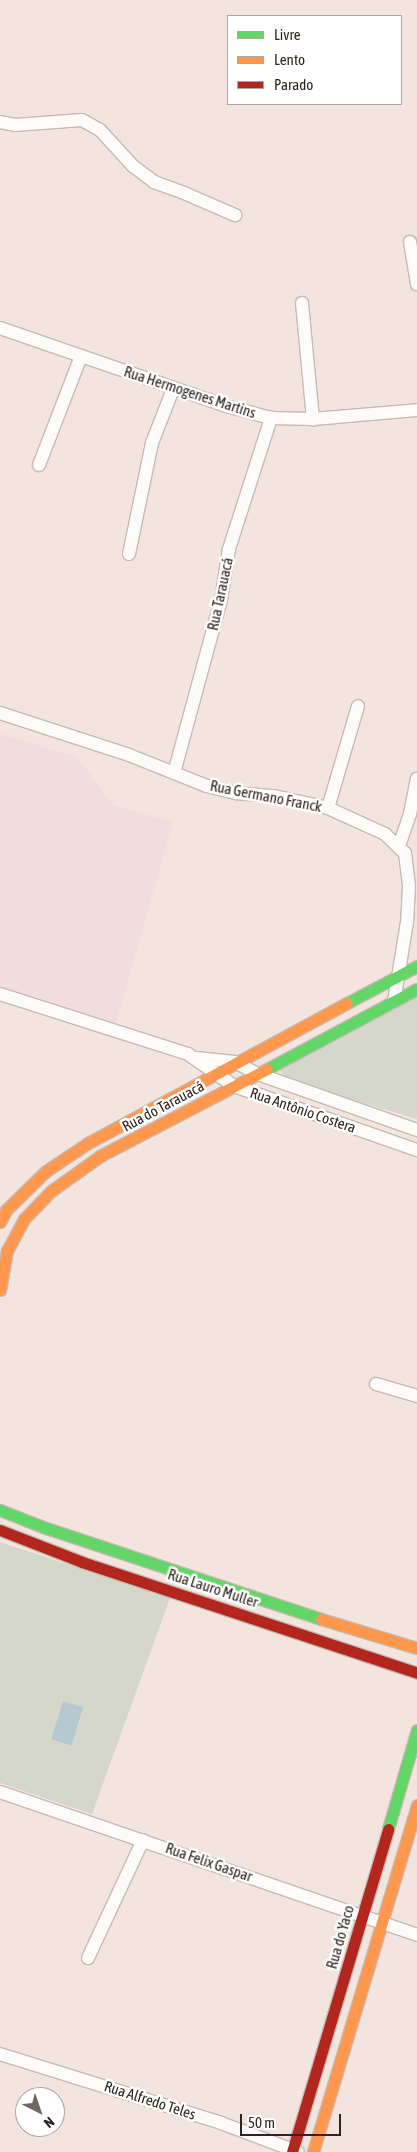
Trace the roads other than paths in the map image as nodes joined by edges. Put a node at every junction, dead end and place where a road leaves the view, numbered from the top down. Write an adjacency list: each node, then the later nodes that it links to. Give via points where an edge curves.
1 (0, 122): 2 (street, via 15,125 82,120 100,130 133,166 154,182)
2 (235, 215)
3 (410, 242): 4 (street)
4 (417, 284)
5 (302, 303): 11 (street)
6 (1, 330): 7 (street, Rua Hermogenes Martins)
7 (82, 356): 8 (street, Rua Hermogenes Martins); 12 (street)
8 (173, 389): 10 (street, Rua Hermogenes Martins); 13 (street, via 152,443)
9 (417, 410): 11 (street, Rua Hermogenes Martins)
10 (271, 418): 11 (street, Rua Hermogenes Martins); 16 (street, Rua Tarauacá, via 229,549 221,600)
11 (313, 419)
12 (39, 465)
13 (129, 554)
14 (358, 706): 18 (street)
15 (0, 713): 16 (street, Rua Germano Franck)
16 (174, 773): 18 (street, Rua Germano Franck, via 236,793 274,796)
17 (417, 779): 19 (street)
18 (328, 808): 19 (street, Rua Germano Franck, via 385,834)
19 (399, 846): 21 (street, via 405,853 409,886 407,922)
20 (417, 966): 21 (street)
21 (397, 977): 24 (street); 26 (street, Rua do Tarauacá)
22 (417, 989): 24 (street)
23 (0, 994): 25 (street, Rua Antônio Costera)
24 (394, 1001): 28 (street, Rua do Tarauacá)
25 (196, 1058): 26 (street, Rua Antônio Costera); 27 (street, Rua Antônio Costera)
26 (235, 1062): 27 (street, Rua do Tarauacá); 28 (street, Rua Antônio Costera)
27 (213, 1073): 29 (street, Rua Antônio Costera); 34 (street, Rua do Tarauacá, via 68,1155 17,1198)
28 (258, 1074): 29 (street, Rua do Tarauacá); 30 (street, Rua Antônio Costera)
29 (234, 1086): 31 (street, Rua Antônio Costera); 35 (street, Rua do Tarauacá, via 100,1156 51,1191 24,1219)
30 (320, 1096): 31 (street); 32 (street, Rua Antônio Costera)
31 (315, 1114): 33 (street, Rua Antônio Costera)
32 (417, 1130)
33 (417, 1150)
34 (0, 1222)
35 (4, 1251): 36 (street, Rua do Tarauacá)
36 (0, 1290)
37 (376, 1384): 38 (street)
38 (417, 1396)
39 (0, 1510): 41 (street, Rua Lauro Muller, via 282,1608)
40 (0, 1530): 42 (street, Rua Lauro Muller, via 82,1562)
41 (417, 1648)
42 (417, 1673)
43 (417, 1730): 47 (street, Rua do Yaco)
44 (0, 1792): 46 (street, Rua Felix Gaspar)
45 (417, 1805): 48 (street)
46 (143, 1840): 47 (street, Rua Felix Gaspar); 50 (street)
47 (362, 1914): 48 (street, Rua Felix Gaspar); 52 (street, Rua do Yaco)
48 (381, 1922): 49 (street, Rua Felix Gaspar); 53 (street)
49 (417, 1935)
50 (88, 1958)
51 (0, 2054): 52 (street, Rua Alfredo Teles, via 138,2096)
52 (294, 2151)
53 (313, 2152)

